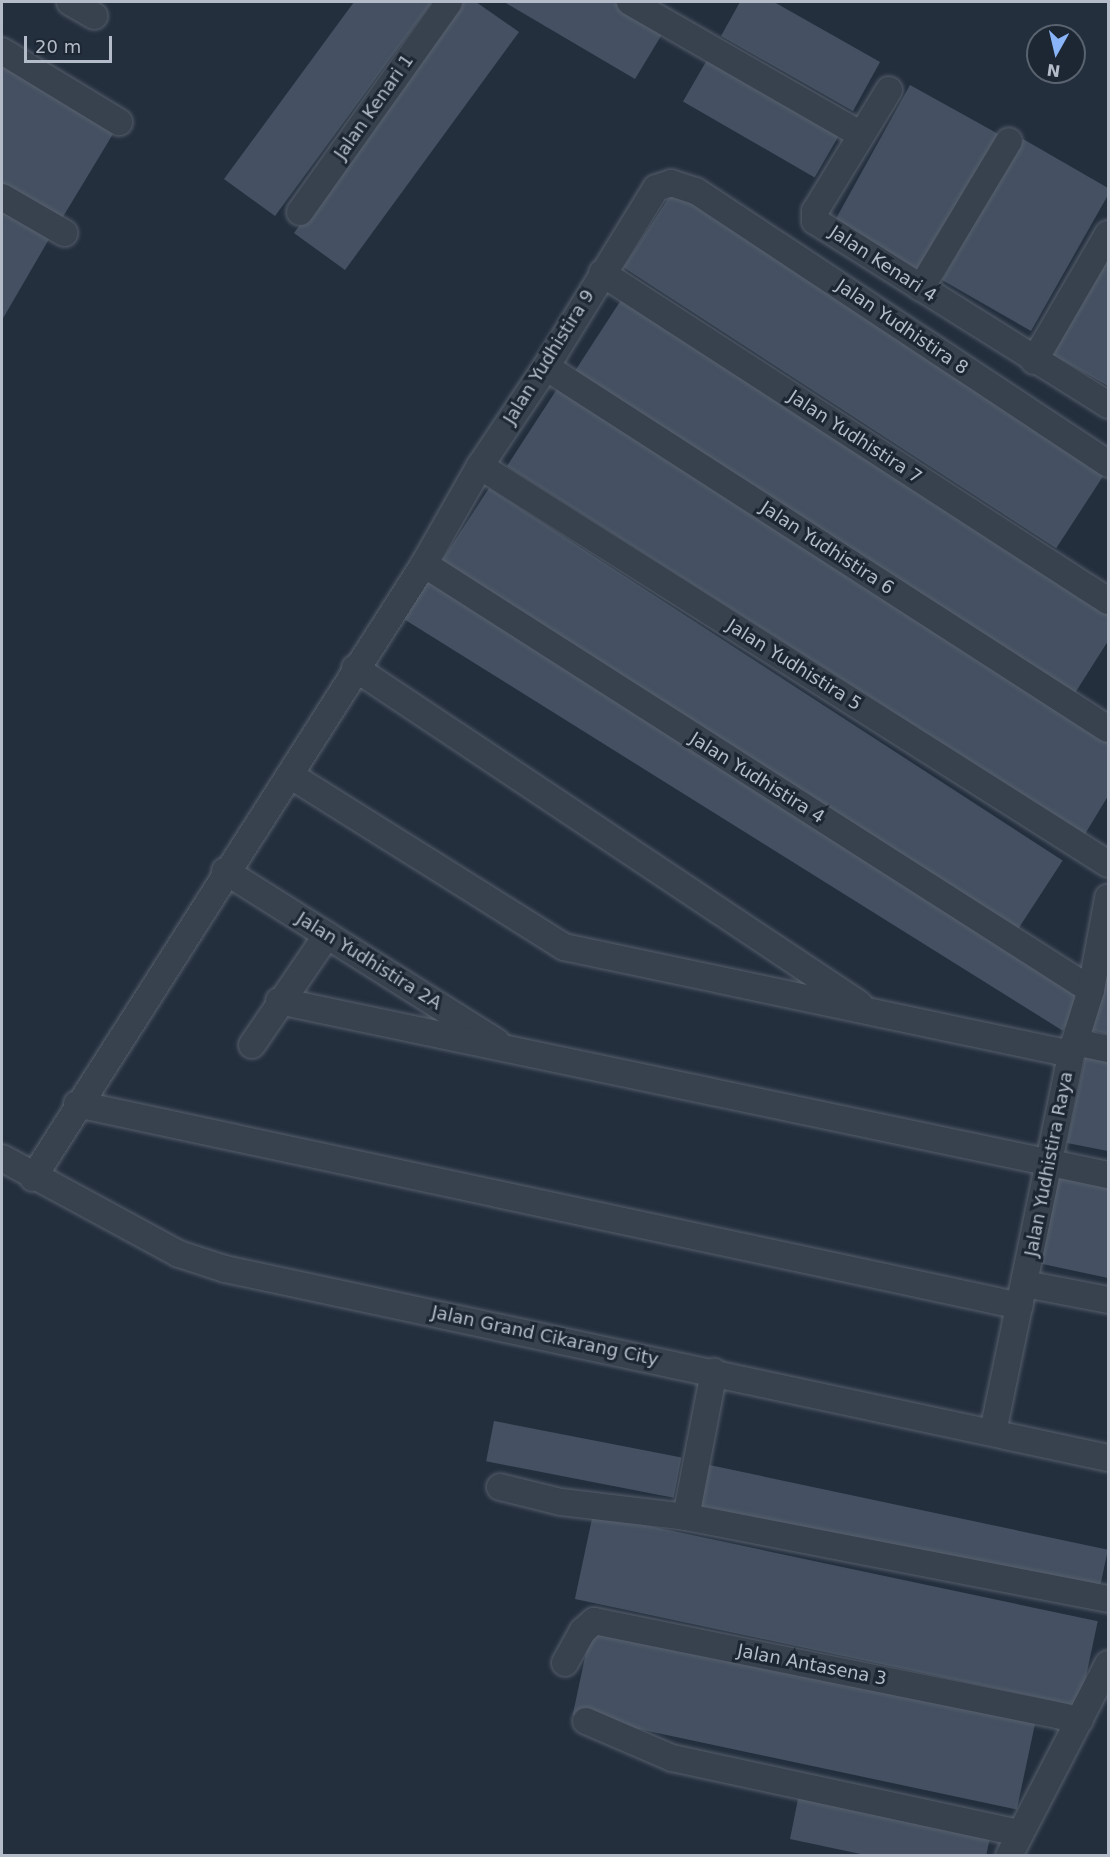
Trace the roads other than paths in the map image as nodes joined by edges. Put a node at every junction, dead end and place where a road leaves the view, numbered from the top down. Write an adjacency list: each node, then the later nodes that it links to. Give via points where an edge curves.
1 (70, 2): 4 (street)
2 (448, 2): 12 (street, Jalan Kenari 1)
3 (630, 2): 8 (street)
4 (94, 16)
5 (2, 51): 7 (street)
6 (889, 90): 8 (street)
7 (119, 122)
8 (860, 134): 16 (street, Jalan Kenari 4, via 815,211 815,221)
9 (1009, 141): 16 (street)
10 (696, 191): 15 (street, Jalan Yudhistira 9, via 671,183 656,188); 20 (street, Jalan Yudhistira 8)
11 (2, 197): 13 (street)
12 (300, 212)
13 (64, 233)
14 (1108, 234): 17 (street)
15 (602, 273): 18 (street, Jalan Yudhistira 9); 23 (street, Jalan Yudhistira 7)
16 (921, 288): 17 (street, Jalan Kenari 4)
17 (1034, 361): 19 (street, Jalan Kenari 4)
18 (546, 367): 21 (street, Jalan Yudhistira 9); 25 (street, Jalan Yudhistira 6)
19 (1108, 405)
20 (1108, 464)
21 (480, 466): 22 (street, Jalan Yudhistira 9); 27 (street, Jalan Yudhistira 5)
22 (424, 564): 24 (street, Jalan Yudhistira 9); 32 (street, Jalan Yudhistira 4)
23 (1108, 601)
24 (355, 668): 26 (street, Jalan Yudhistira 9); 34 (street)
25 (1108, 729)
26 (290, 775): 28 (street, Jalan Yudhistira 9); 34 (street, via 564,947)
27 (1108, 864)
28 (225, 871): 31 (street, Jalan Yudhistira 2A); 39 (street, Jalan Yudhistira 9)
29 (1108, 898): 30 (street, Jalan Yudhistira Raya)
30 (1106, 927): 32 (street, Jalan Yudhistira Raya)
31 (327, 935): 33 (street); 38 (street, Jalan Yudhistira 2A)
32 (1091, 990): 36 (street, Jalan Yudhistira Raya)
33 (279, 1000): 35 (street); 38 (street)
34 (872, 1012): 36 (street)
35 (252, 1045)
36 (1073, 1048): 37 (street); 41 (street, Jalan Yudhistira Raya)
37 (1108, 1049)
38 (512, 1051): 41 (street)
39 (77, 1104): 43 (street, Jalan Yudhistira 9); 44 (street)
40 (2, 1158): 43 (street, Jalan Grand Cikarang City)
41 (1052, 1163): 42 (street); 44 (street, Jalan Yudhistira Raya)
42 (1108, 1175)
43 (33, 1178): 46 (street, Jalan Grand Cikarang City, via 179,1254 225,1269)
44 (1022, 1295): 45 (street); 47 (street, Jalan Yudhistira Raya)
45 (1108, 1300)
46 (714, 1372): 47 (street, Jalan Grand Cikarang City); 50 (street)
47 (993, 1432): 48 (street, Jalan Grand Cikarang City)
48 (1108, 1458)
49 (500, 1487): 50 (street, via 561,1502)
50 (686, 1517): 51 (street)
51 (1108, 1599)
52 (565, 1663): 54 (street, Jalan Antasena 3, via 583,1631 594,1622)
53 (1108, 1664): 54 (street)
54 (1080, 1720): 56 (street)
55 (586, 1721): 56 (street, via 672,1758)
56 (1014, 1844)

